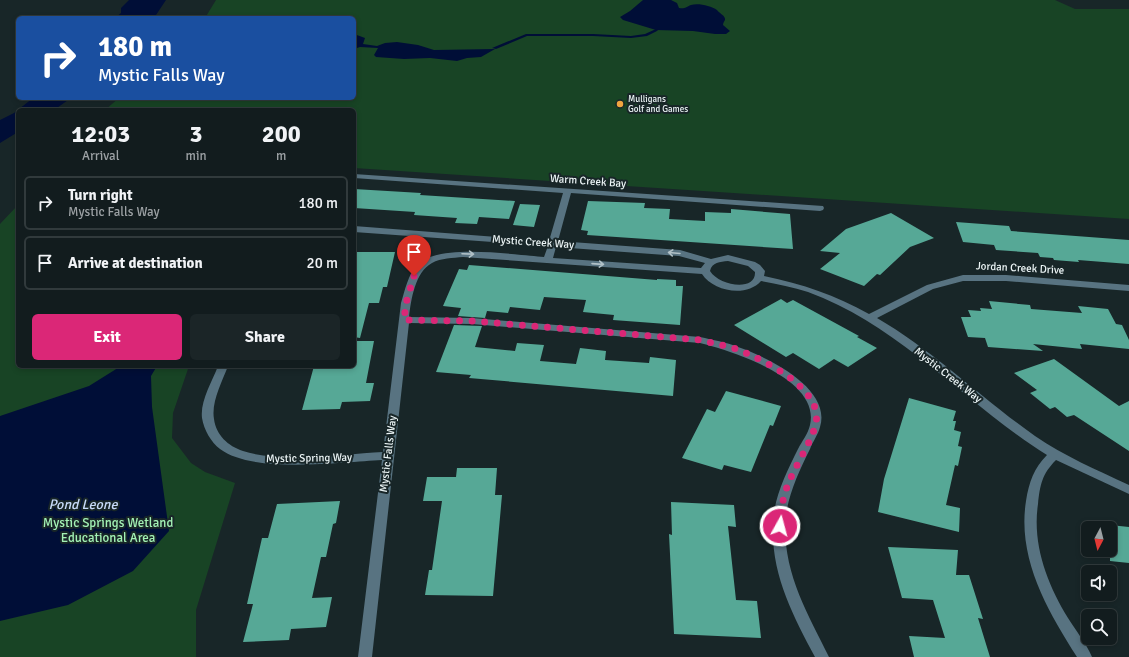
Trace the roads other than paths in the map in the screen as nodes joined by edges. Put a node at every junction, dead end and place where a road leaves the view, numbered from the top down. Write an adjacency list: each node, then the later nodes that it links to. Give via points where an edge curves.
1 (356, 176): 2 (street, Warm Creek Bay)
2 (568, 191): 3 (street, Warm Creek Bay); 5 (street)
3 (820, 208)
4 (356, 229): 5 (street, Mystic Creek Way)
5 (552, 244): 7 (street); 8 (street, Mystic Creek Way, one-way to 5, via 680,253)
6 (430, 260): 7 (street, Mystic Creek Way, one-way to 7, via 463,254); 13 (street, Mystic Falls Way, via 420,267 414,276)
7 (548, 260): 9 (street, Mystic Creek Way, one-way to 9)
8 (712, 262): 9 (street); 10 (street, via 728,258 745,261 758,268)
9 (705, 271): 10 (street, via 717,284 733,287 750,285)
10 (759, 278): 12 (street, Mystic Creek Way, via 817,292)
11 (1129, 288): 12 (street, Jordan Creek Drive, via 1006,278 963,278 930,287)
12 (870, 318): 15 (street, Mystic Creek Way, via 897,335 1012,425)
13 (404, 320): 16 (street, Mystic Falls Way); 19 (street, via 472,321 700,340 749,354 792,380 810,398 814,405 816,421 786,489 782,504 780,548 784,570 799,616)
14 (222, 368): 16 (street, Mystic Spring Way, via 207,417 214,437 234,452 278,460)
15 (1055, 454): 17 (street, Mystic Creek Way); 20 (street, via 1042,468 1035,483 1030,512 1031,539 1043,583 1054,607)
16 (388, 456): 18 (street, Mystic Falls Way)
17 (1129, 490)
18 (365, 657)
19 (822, 657)
20 (1085, 657)

